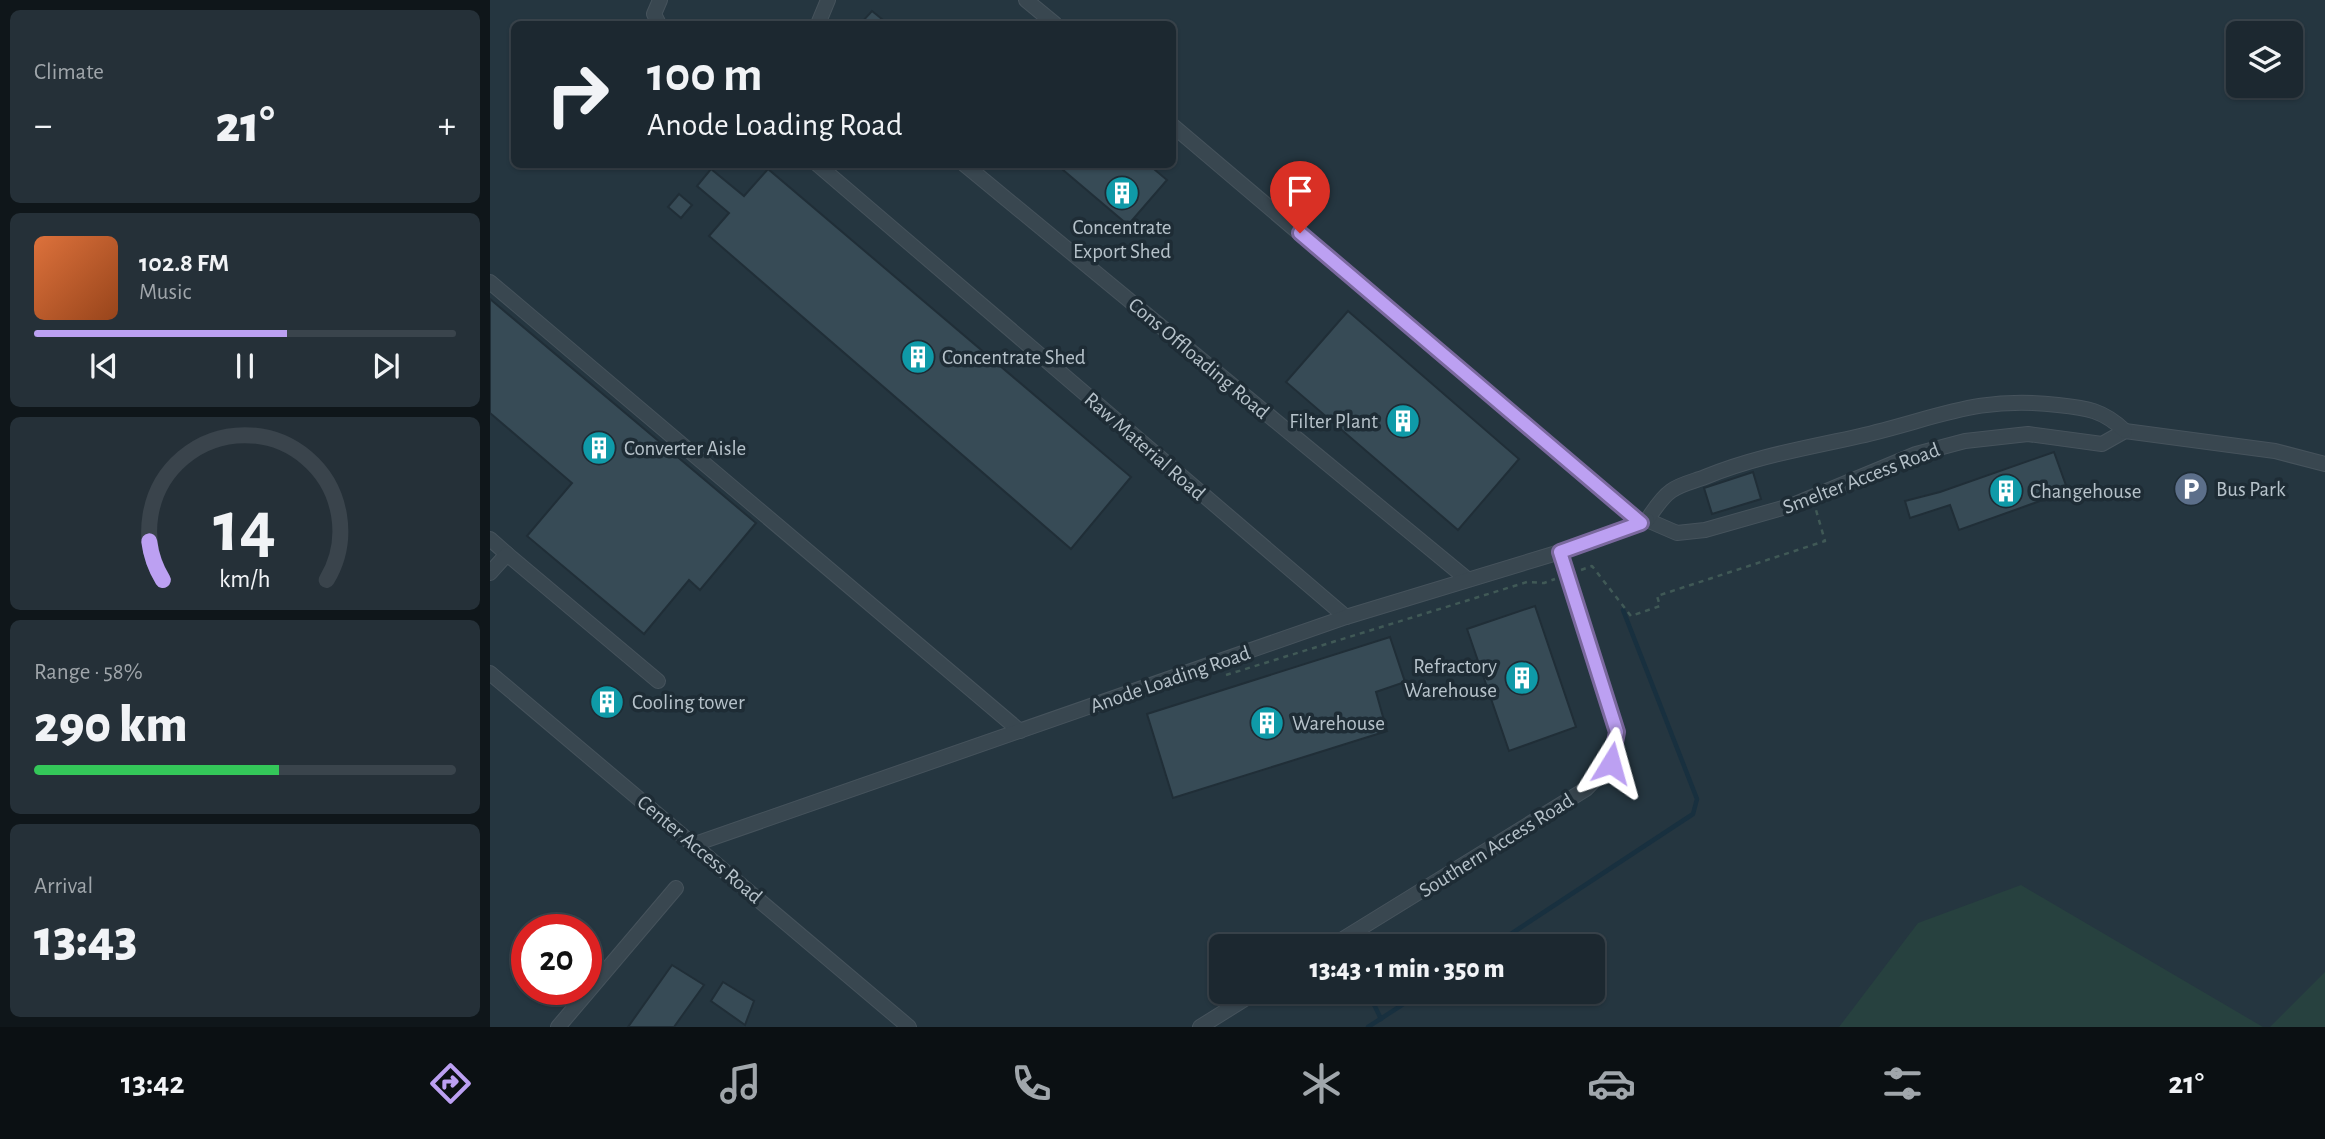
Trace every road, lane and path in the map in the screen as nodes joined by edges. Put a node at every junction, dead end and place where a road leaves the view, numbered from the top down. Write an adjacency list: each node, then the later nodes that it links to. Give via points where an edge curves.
1 (660, 0): 4 (lane, via 654,14)
2 (828, 0): 5 (lane)
3 (1026, 0): 6 (lane)
4 (658, 21)
5 (819, 21)
6 (1051, 21)
7 (1176, 128): 14 (lane, Smelter Access Road)
8 (822, 168): 21 (lane, Raw Material Road)
9 (969, 168): 20 (lane, Cons Offloading Road)
10 (490, 282): 25 (lane)
11 (2125, 431): 12 (lane, Smelter Access Road, via 2275,451); 13 (lane, Smelter Access Road, via 2102,444 2028,434 1965,441 1916,454); 14 (lane, via 2108,415 2082,408 2031,402 1981,404 1743,463 1671,490)
12 (2325, 464)
13 (1813, 497): 14 (lane, Smelter Access Road, via 1705,530 1677,533); 19 (path, via 1825,541 1657,596 1661,606 1631,616 1592,566)
14 (1644, 521): 16 (lane, Anode Loading Road)
15 (490, 539): 17 (lane)
16 (1560, 552): 19 (lane, Southern Access Road); 20 (lane, Anode Loading Road)
17 (507, 554): 18 (lane); 24 (lane)
18 (490, 573)
19 (1567, 575): 23 (path, via 1544,583 1527,582); 28 (lane, Southern Access Road, via 1617,732 1611,763 1586,789)
20 (1467, 579): 21 (lane, Anode Loading Road)
21 (1346, 618): 25 (lane, Anode Loading Road)
22 (490, 673): 26 (lane, Center Access Road)
23 (1214, 679)
24 (658, 681)
25 (1020, 731): 26 (lane, Anode Loading Road)
26 (695, 844): 31 (lane, Center Access Road)
27 (676, 888): 30 (lane)
28 (1351, 934)
29 (1237, 1004): 32 (lane)
30 (558, 1027)
31 (908, 1027)
32 (1200, 1027)

